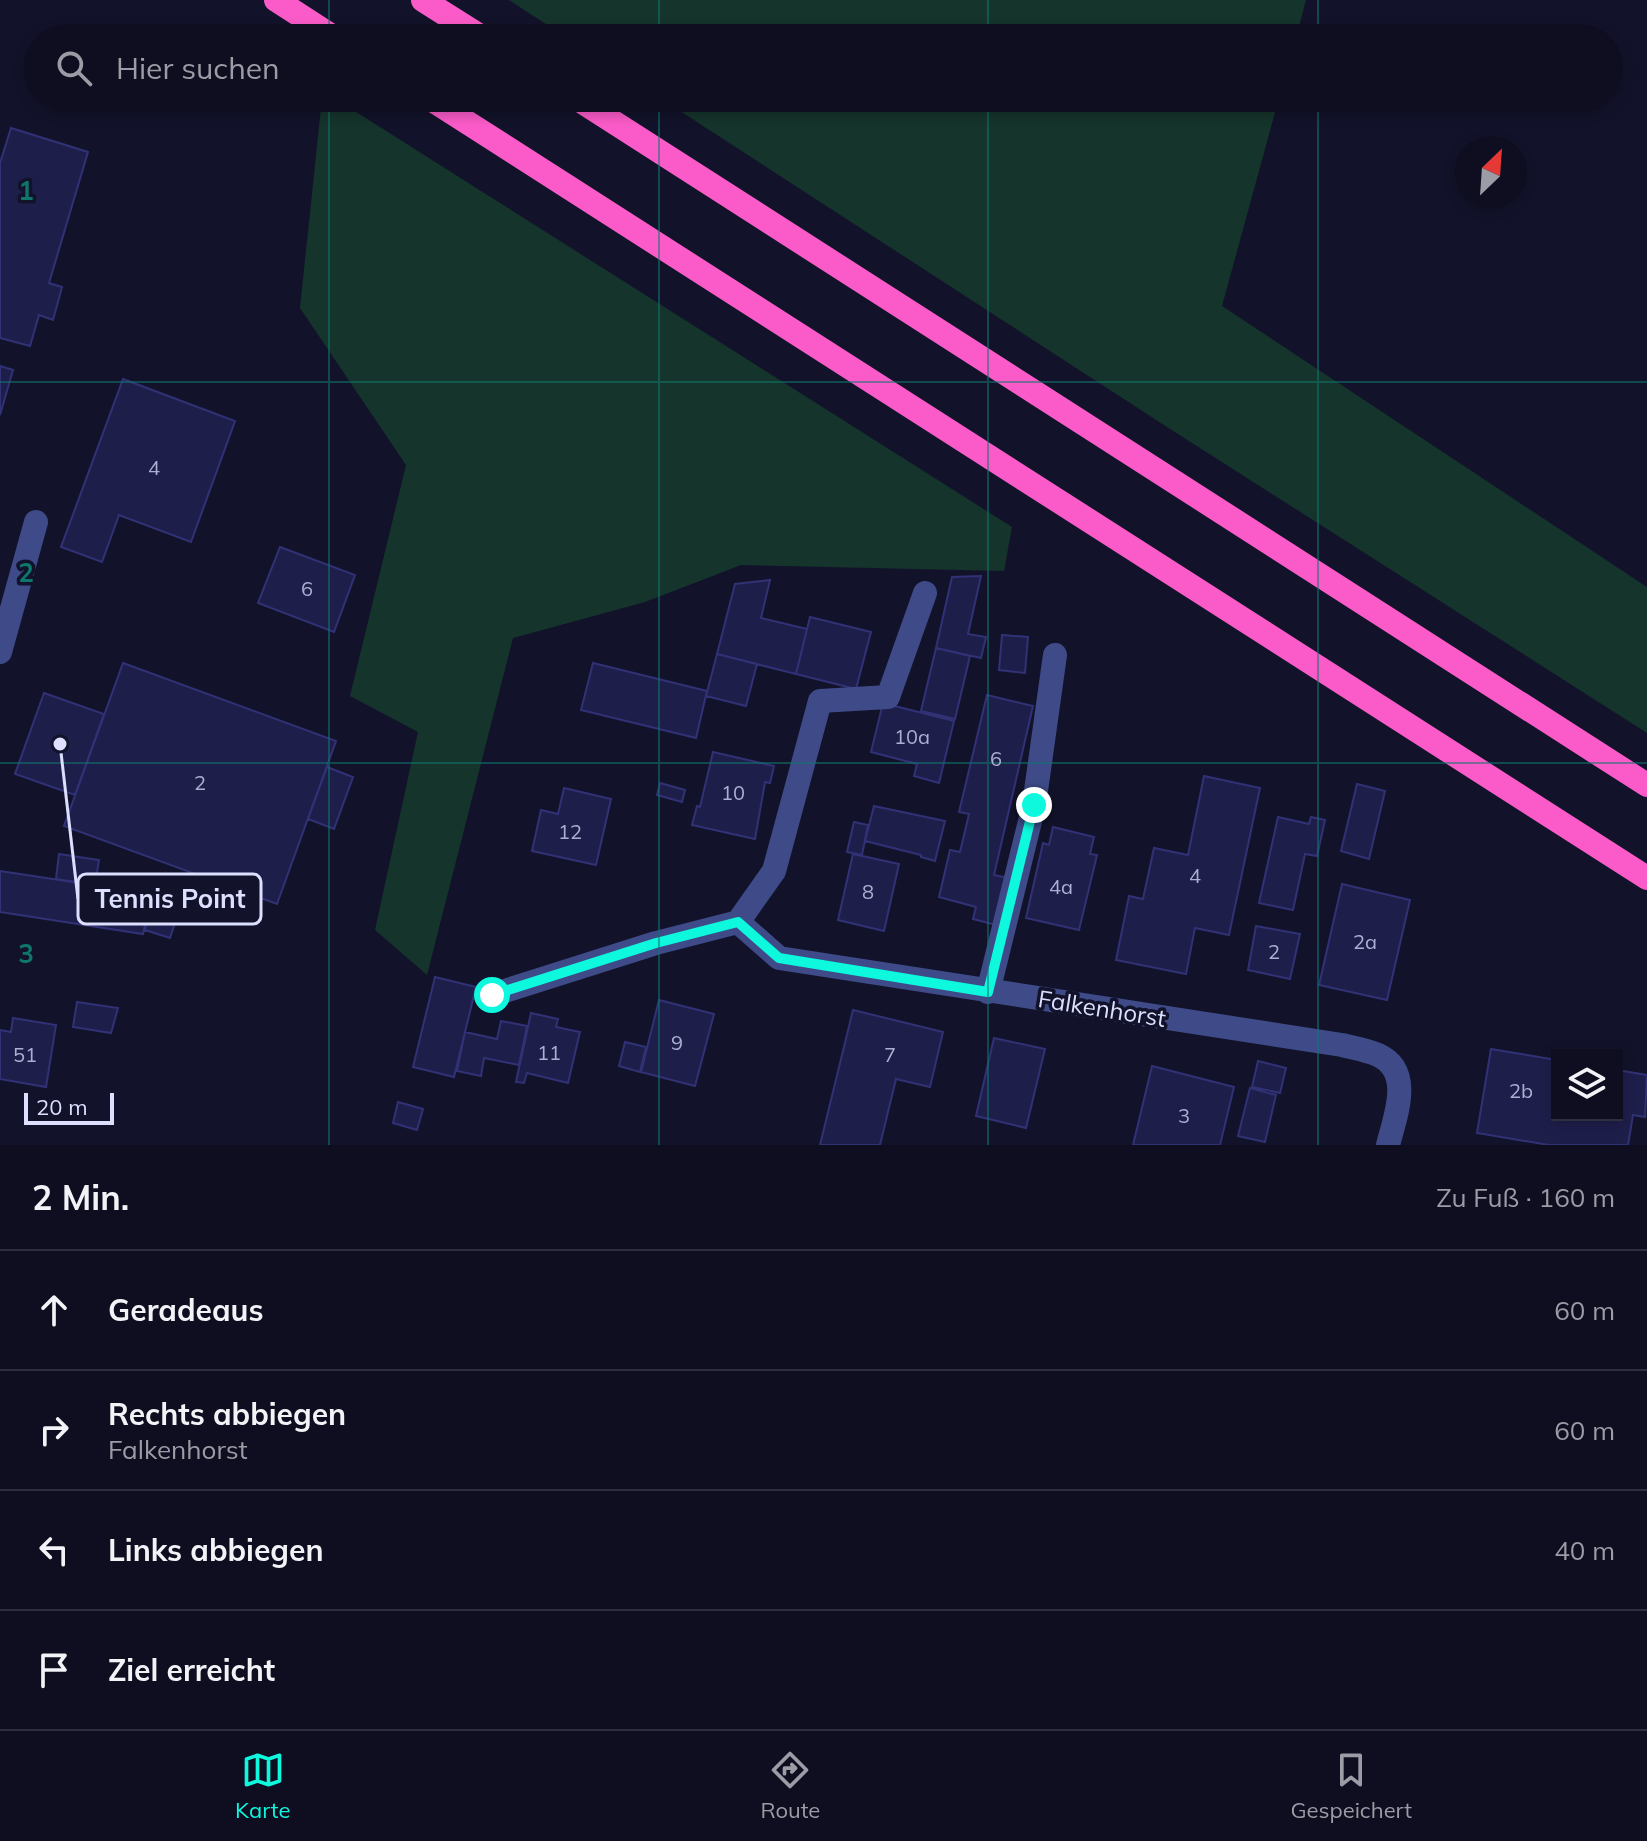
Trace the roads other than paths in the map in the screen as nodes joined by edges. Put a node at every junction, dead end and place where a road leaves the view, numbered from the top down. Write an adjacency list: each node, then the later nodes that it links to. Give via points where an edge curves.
1 (276, 0): 3 (highway)
2 (423, 0): 4 (highway)
3 (313, 24)
4 (461, 24)
5 (451, 112): 12 (highway)
6 (598, 112): 11 (highway)
7 (36, 522): 9 (street)
8 (925, 593): 13 (street, via 888,697 820,701 774,871)
9 (2, 639)
10 (1055, 655): 14 (street, via 1034,805)
11 (1647, 785)
12 (1647, 878)
13 (738, 922): 14 (street, Falkenhorst, via 779,958); 15 (street)
14 (988, 992): 16 (street, Falkenhorst, via 1342,1045 1381,1056 1396,1070 1401,1089)
15 (492, 995)
16 (1388, 1145)

